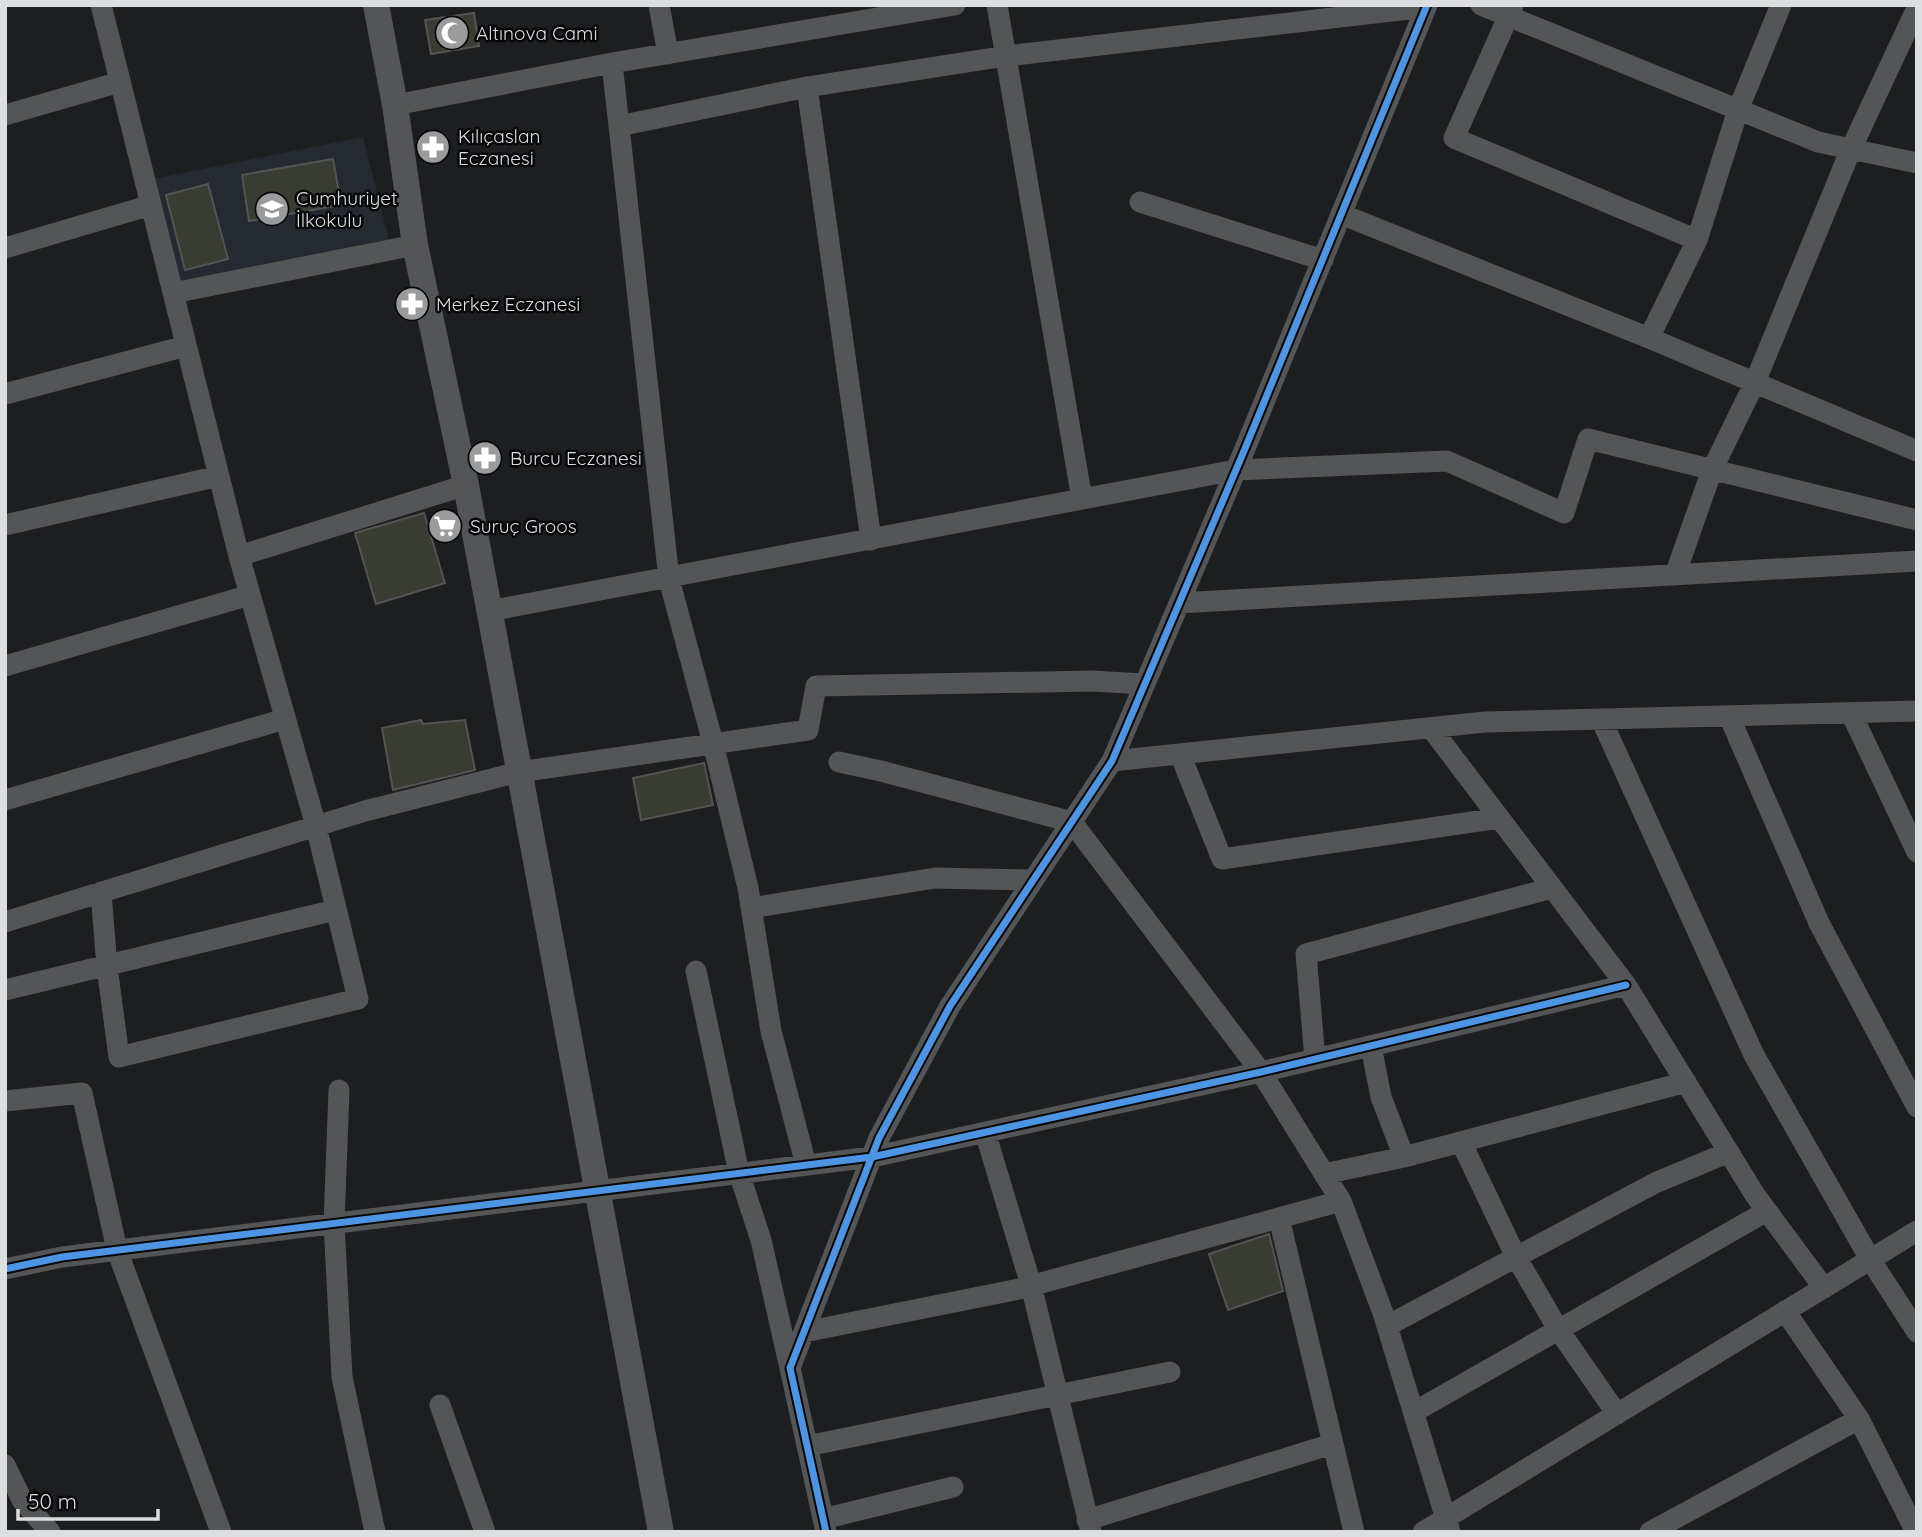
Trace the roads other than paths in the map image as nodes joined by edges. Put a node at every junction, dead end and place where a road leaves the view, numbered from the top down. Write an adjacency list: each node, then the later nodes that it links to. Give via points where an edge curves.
1 (101, 5): 15 (street)
2 (376, 5): 17 (main road)
3 (659, 5): 12 (street)
4 (956, 5): 9 (street)
5 (997, 5): 13 (street)
6 (1481, 5): 11 (street)
7 (1781, 5): 18 (street)
8 (1427, 6): 13 (street); 25 (street)
9 (927, 8): 12 (street)
10 (1917, 8): 21 (street)
11 (1511, 11): 18 (street); 26 (street, via 1454,138)
12 (668, 54): 14 (street)
13 (1006, 56): 16 (street); 40 (street)
14 (612, 63): 17 (street); 20 (street)
15 (120, 82): 19 (street); 24 (street)
16 (807, 87): 20 (street); 43 (street)
17 (395, 105): 27 (main road)
18 (1738, 110): 21 (street, via 1818,142); 26 (street)
19 (5, 115)
20 (619, 126): 47 (street)
21 (1851, 149): 22 (street); 33 (street)
22 (1917, 163)
23 (1140, 202): 29 (street)
24 (151, 205): 28 (street); 30 (street)
25 (1341, 214): 29 (street); 31 (street)
26 (1697, 240): 31 (street)
27 (415, 245): 30 (street); 39 (main road)
28 (5, 248)
29 (1323, 260): 36 (street)
30 (173, 293): 32 (street)
31 (1649, 338): 33 (street)
32 (187, 346): 34 (street); 38 (street)
33 (1755, 382): 35 (street); 37 (street)
34 (5, 394)
35 (1917, 451)
36 (1236, 470): 37 (street, via 1447,461 1564,513 1588,439); 40 (street); 49 (street)
37 (1712, 470): 41 (street); 46 (street)
38 (219, 476): 42 (street); 44 (street)
39 (466, 485): 44 (street); 50 (main road)
40 (1082, 499): 43 (street)
41 (1917, 520)
42 (5, 525)
43 (871, 540): 47 (street)
44 (239, 556): 48 (street)
45 (1917, 561): 46 (street)
46 (1675, 575): 49 (street)
47 (668, 579): 50 (street); 59 (street)
48 (250, 595): 51 (street); 56 (street)
49 (1179, 603): 52 (street)
50 (489, 611): 63 (main road)
51 (5, 666)
52 (1144, 684): 59 (street, via 816,686 808,730); 61 (street)
53 (1917, 711): 54 (street)
54 (1851, 713): 55 (street); 68 (street)
55 (1728, 716): 57 (street); 85 (street, via 1819,923)
56 (285, 719): 64 (street); 67 (street)
57 (1601, 719): 58 (street); 102 (street, via 1754,1055)
58 (1431, 728): 60 (street); 65 (street)
59 (713, 743): 63 (street); 72 (street)
60 (1180, 754): 61 (street); 65 (street, via 1222,859)
61 (1112, 761): 66 (street)
62 (839, 762): 66 (street)
63 (519, 772): 67 (street); 94 (main road)
64 (5, 800)
65 (1499, 818): 70 (street)
66 (1072, 822): 69 (street); 81 (street)
67 (316, 826): 71 (street); 73 (street)
68 (1917, 852)
69 (1033, 880): 72 (street, via 934,878); 89 (street, via 950,1006)
70 (1552, 888): 77 (street); 80 (street, via 1306,954)
71 (101, 892): 74 (street); 75 (street)
72 (751, 908): 91 (street, via 771,1031)
73 (335, 910): 75 (street); 75 (street, via 358,999 119,1057)
74 (5, 922)
75 (107, 967): 78 (street)
76 (696, 971): 92 (street)
77 (1626, 985): 79 (street); 82 (street)
78 (5, 990)
79 (1371, 1046): 80 (street); 90 (street, via 1381,1097)
80 (1315, 1059): 81 (street)
81 (1261, 1072): 86 (street); 93 (street)
82 (1686, 1082): 87 (street); 88 (street)
83 (339, 1090): 98 (street)
84 (5, 1101): 100 (street, via 82,1093)
85 (1917, 1107)
86 (985, 1132): 89 (street); 104 (street)
87 (1461, 1142): 90 (street); 101 (street)
88 (1729, 1153): 96 (street); 101 (street, via 1655,1183)
89 (872, 1157): 91 (street); 109 (street)
90 (1404, 1157): 93 (street)
91 (806, 1165): 92 (street)
92 (739, 1173): 94 (street); 111 (street, via 761,1240)
93 (1324, 1174): 95 (street)
94 (596, 1191): 98 (street); 129 (main road)
95 (1341, 1201): 97 (street); 107 (street)
96 (1768, 1211): 105 (street); 108 (street)
97 (1279, 1218): 104 (street); 118 (street)
98 (334, 1223): 100 (street); 127 (street, via 342,1377)
99 (1917, 1231): 102 (street)
100 (117, 1251): 103 (street); 126 (street)
101 (1516, 1257): 107 (street); 108 (street)
102 (1870, 1259): 105 (street); 110 (street)
103 (5, 1269)
104 (1031, 1285): 109 (street); 113 (street)
105 (1824, 1288): 106 (street)
106 (1785, 1311): 116 (street); 117 (street)
107 (1387, 1326): 115 (street)
108 (1558, 1329): 115 (street); 116 (street)
109 (804, 1332): 111 (street)
110 (1917, 1332)
111 (790, 1368): 119 (street)
112 (1170, 1372): 113 (street)
113 (1057, 1393): 119 (street); 124 (street)
114 (440, 1405): 128 (street)
115 (1414, 1412): 123 (street)
116 (1616, 1414): 123 (street)
117 (1859, 1419): 132 (street); 133 (street)
118 (1332, 1444): 124 (street); 130 (street)
119 (807, 1446): 122 (street)
120 (5, 1465): 125 (street, via 22,1500)
121 (953, 1487): 122 (street)
122 (825, 1525)
123 (1448, 1525): 131 (street)
124 (1089, 1526)
125 (50, 1532)
126 (221, 1532)
127 (375, 1532)
128 (485, 1532)
129 (661, 1532)
130 (1354, 1532)
131 (1423, 1532)
132 (1650, 1532)
133 (1916, 1532)

